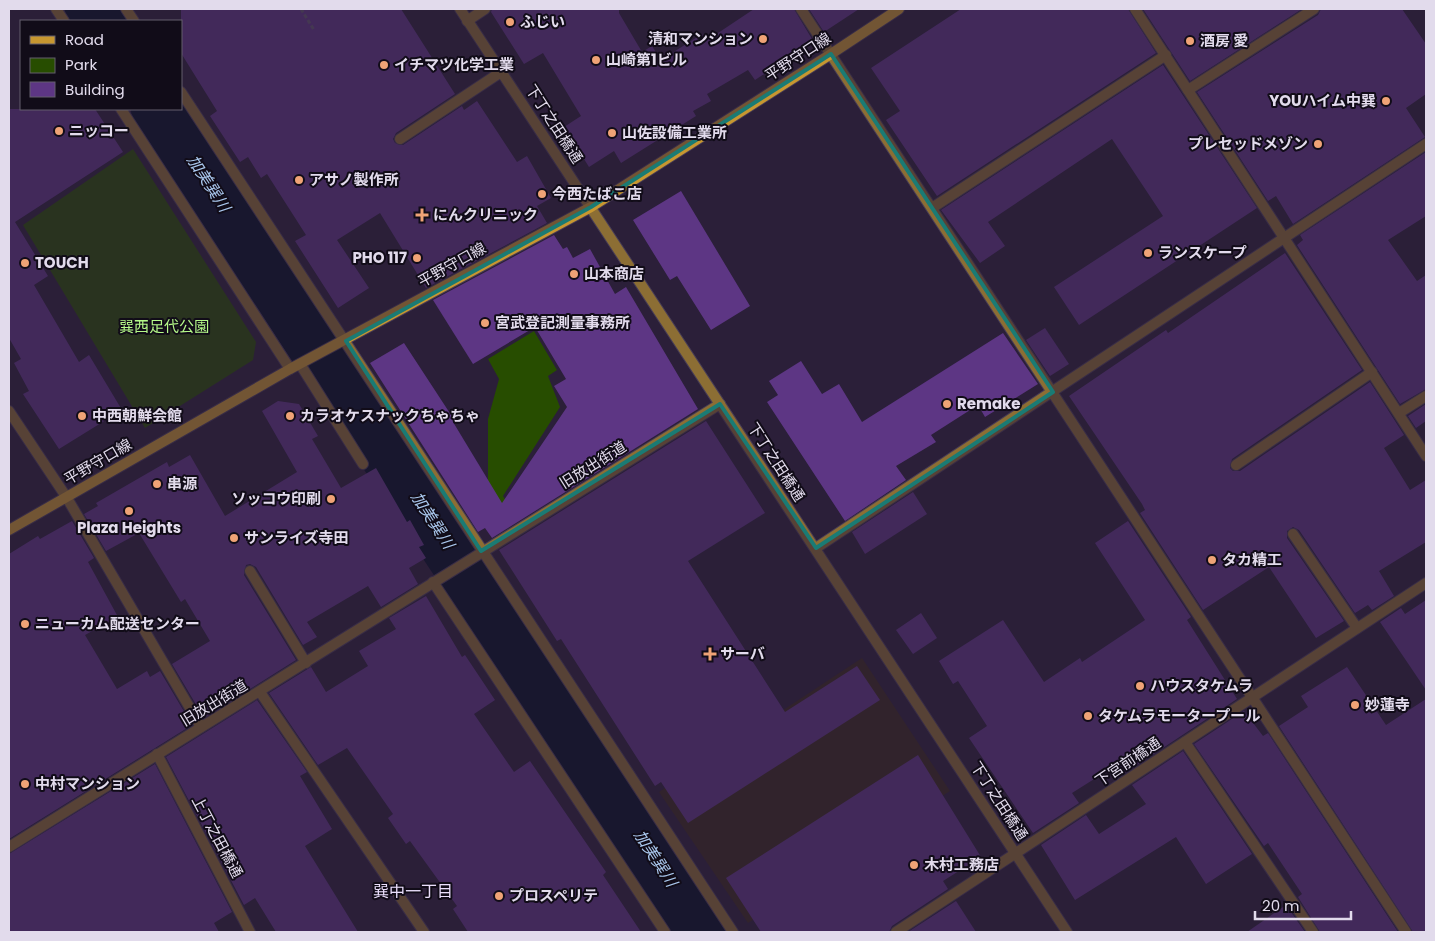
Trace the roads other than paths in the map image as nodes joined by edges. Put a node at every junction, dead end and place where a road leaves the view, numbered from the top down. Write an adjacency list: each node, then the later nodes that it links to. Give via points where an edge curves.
1 (56, 9): 9 (street)
2 (126, 9): 10 (street)
3 (460, 9): 11 (street, 下丁之田橋通)
4 (485, 9): 11 (street)
5 (801, 9): 12 (street)
6 (899, 9): 12 (main road, 平野守口線)
7 (1135, 9): 13 (street)
8 (1314, 9): 15 (street)
9 (63, 20)
10 (133, 20)
11 (467, 20): 14 (street, 下丁之田橋通)
12 (832, 54): 20 (main road, 平野守口線); 21 (street)
13 (1166, 55): 15 (street); 21 (street)
14 (502, 72): 18 (street); 20 (street, 下丁之田橋通)
15 (1188, 90): 22 (street)
16 (182, 94): 23 (street)
17 (122, 110): 24 (street)
18 (400, 139)
19 (1426, 144): 22 (street)
20 (590, 207): 23 (main road, 平野守口線); 28 (street, 下丁之田橋通)
21 (932, 208): 26 (street)
22 (1284, 238): 25 (street); 26 (street)
23 (341, 342): 24 (main road, 平野守口線); 38 (street)
24 (295, 366): 32 (street); 34 (main road, 平野守口線)
25 (1372, 372): 30 (street); 33 (street)
26 (1053, 392): 37 (street); 45 (street)
27 (1426, 396): 30 (street)
28 (720, 404): 37 (street, 下丁之田橋通); 38 (street, 旧放出街道)
29 (9, 411): 34 (street)
30 (1399, 413): 31 (street)
31 (1426, 456)
32 (362, 464)
33 (1236, 465)
34 (67, 498): 35 (main road, 平野守口線); 46 (street)
35 (9, 530)
36 (1293, 534): 42 (street)
37 (816, 548): 50 (street, 下丁之田橋通)
38 (478, 553): 40 (street, 旧放出街道); 54 (street)
39 (250, 571): 43 (street)
40 (436, 581): 43 (street, 旧放出街道); 53 (street)
41 (1426, 583): 42 (street, 下宮前橋通)
42 (1357, 628): 45 (street, 下宮前橋通)
43 (306, 663): 44 (street, 旧放出街道)
44 (260, 692): 46 (street, 旧放出街道); 52 (street)
45 (1252, 698): 47 (street, 下宮前橋通); 58 (street)
46 (201, 727): 48 (street, 旧放出街道)
47 (1185, 742): 50 (street, 下宮前橋通); 57 (street)
48 (157, 754): 49 (street, 旧放出街道); 51 (street, 上丁之田橋通)
49 (9, 847)
50 (1016, 855): 55 (street, 下宮前橋通); 56 (street, 下丁之田橋通)
51 (250, 932)
52 (424, 932)
53 (665, 932)
54 (733, 932)
55 (896, 932)
56 (1068, 932)
57 (1313, 932)
58 (1406, 932)

